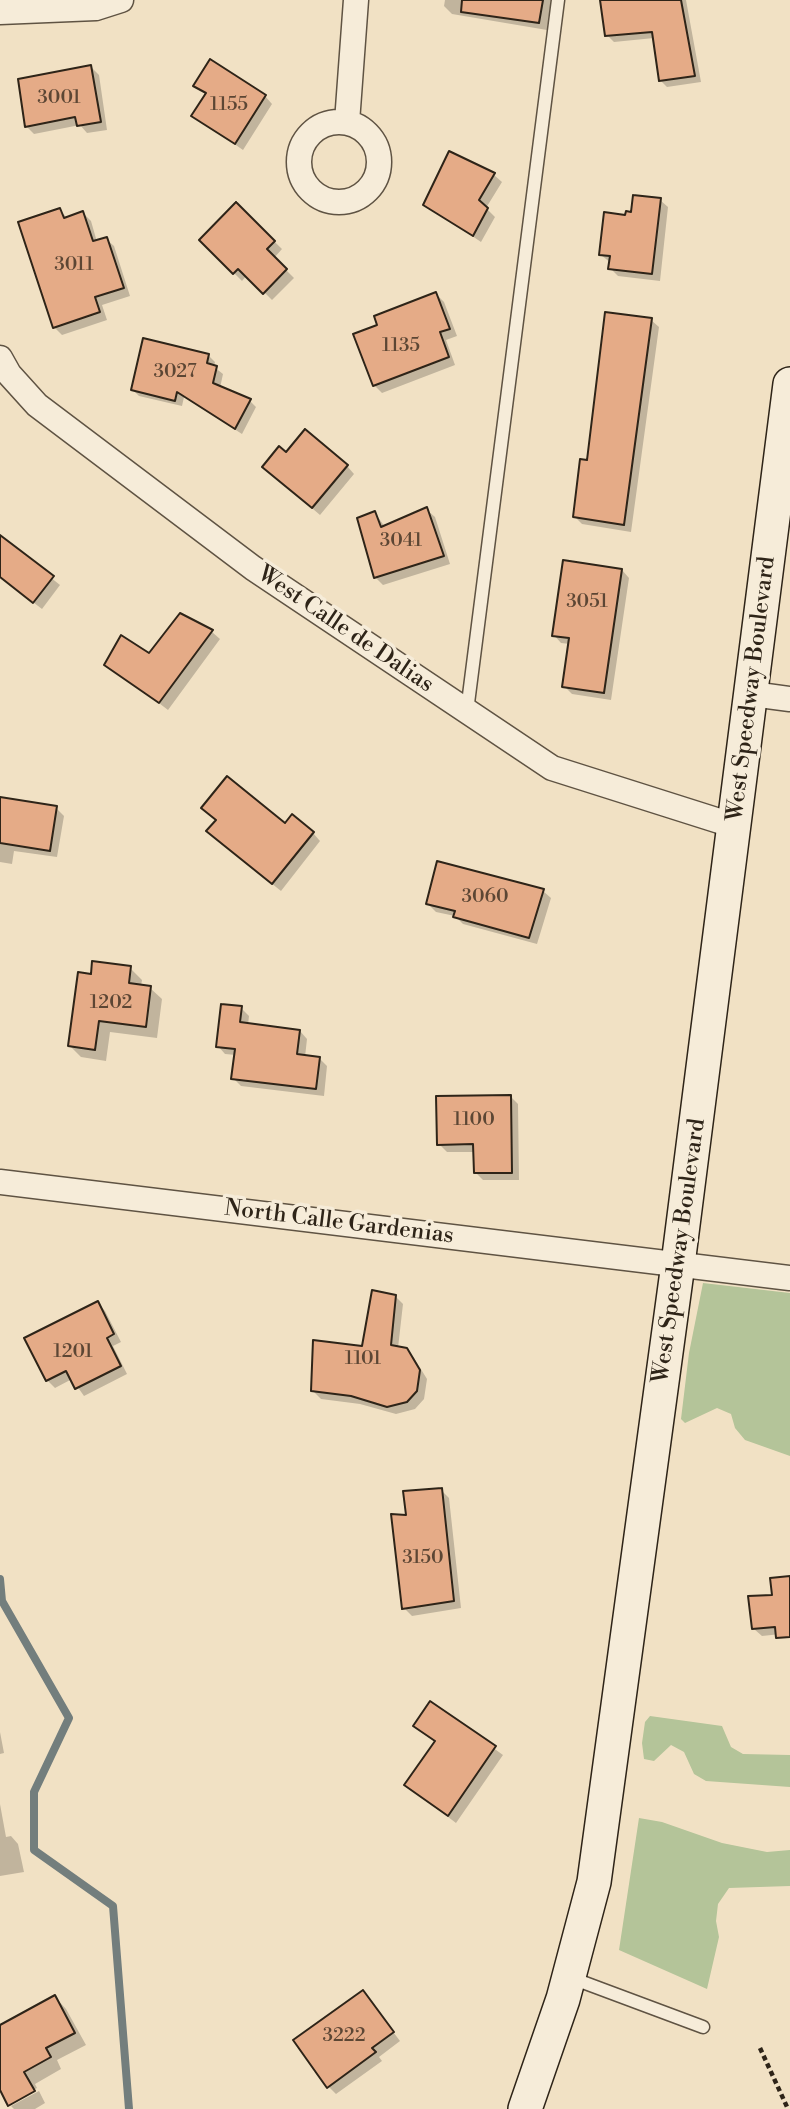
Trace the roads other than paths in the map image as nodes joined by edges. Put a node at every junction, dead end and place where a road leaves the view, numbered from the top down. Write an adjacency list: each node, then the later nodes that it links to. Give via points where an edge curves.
1 (121, 0): 4 (street, via 96,8)
2 (356, 0): 5 (street)
3 (558, 0): 10 (lane)
4 (0, 12)
5 (347, 122)
6 (0, 358): 10 (street, West Calle de Dalias, via 9,374 48,413 253,568)
7 (790, 384): 8 (main road, West Speedway Boulevard)
8 (752, 694): 9 (street); 11 (main road, West Speedway Boulevard)
9 (790, 699)
10 (467, 712): 11 (street, West Calle de Dalias, via 552,768)
11 (735, 826): 13 (main road, West Speedway Boulevard)
12 (0, 1182): 13 (street, North Calle Gardenias)
13 (678, 1265): 14 (street, North Calle Gardenias); 15 (main road, West Speedway Boulevard, via 594,1882)
14 (790, 1278)
15 (569, 1977): 16 (lane); 17 (main road, West Speedway Boulevard)
16 (703, 2027)
17 (525, 2109)

